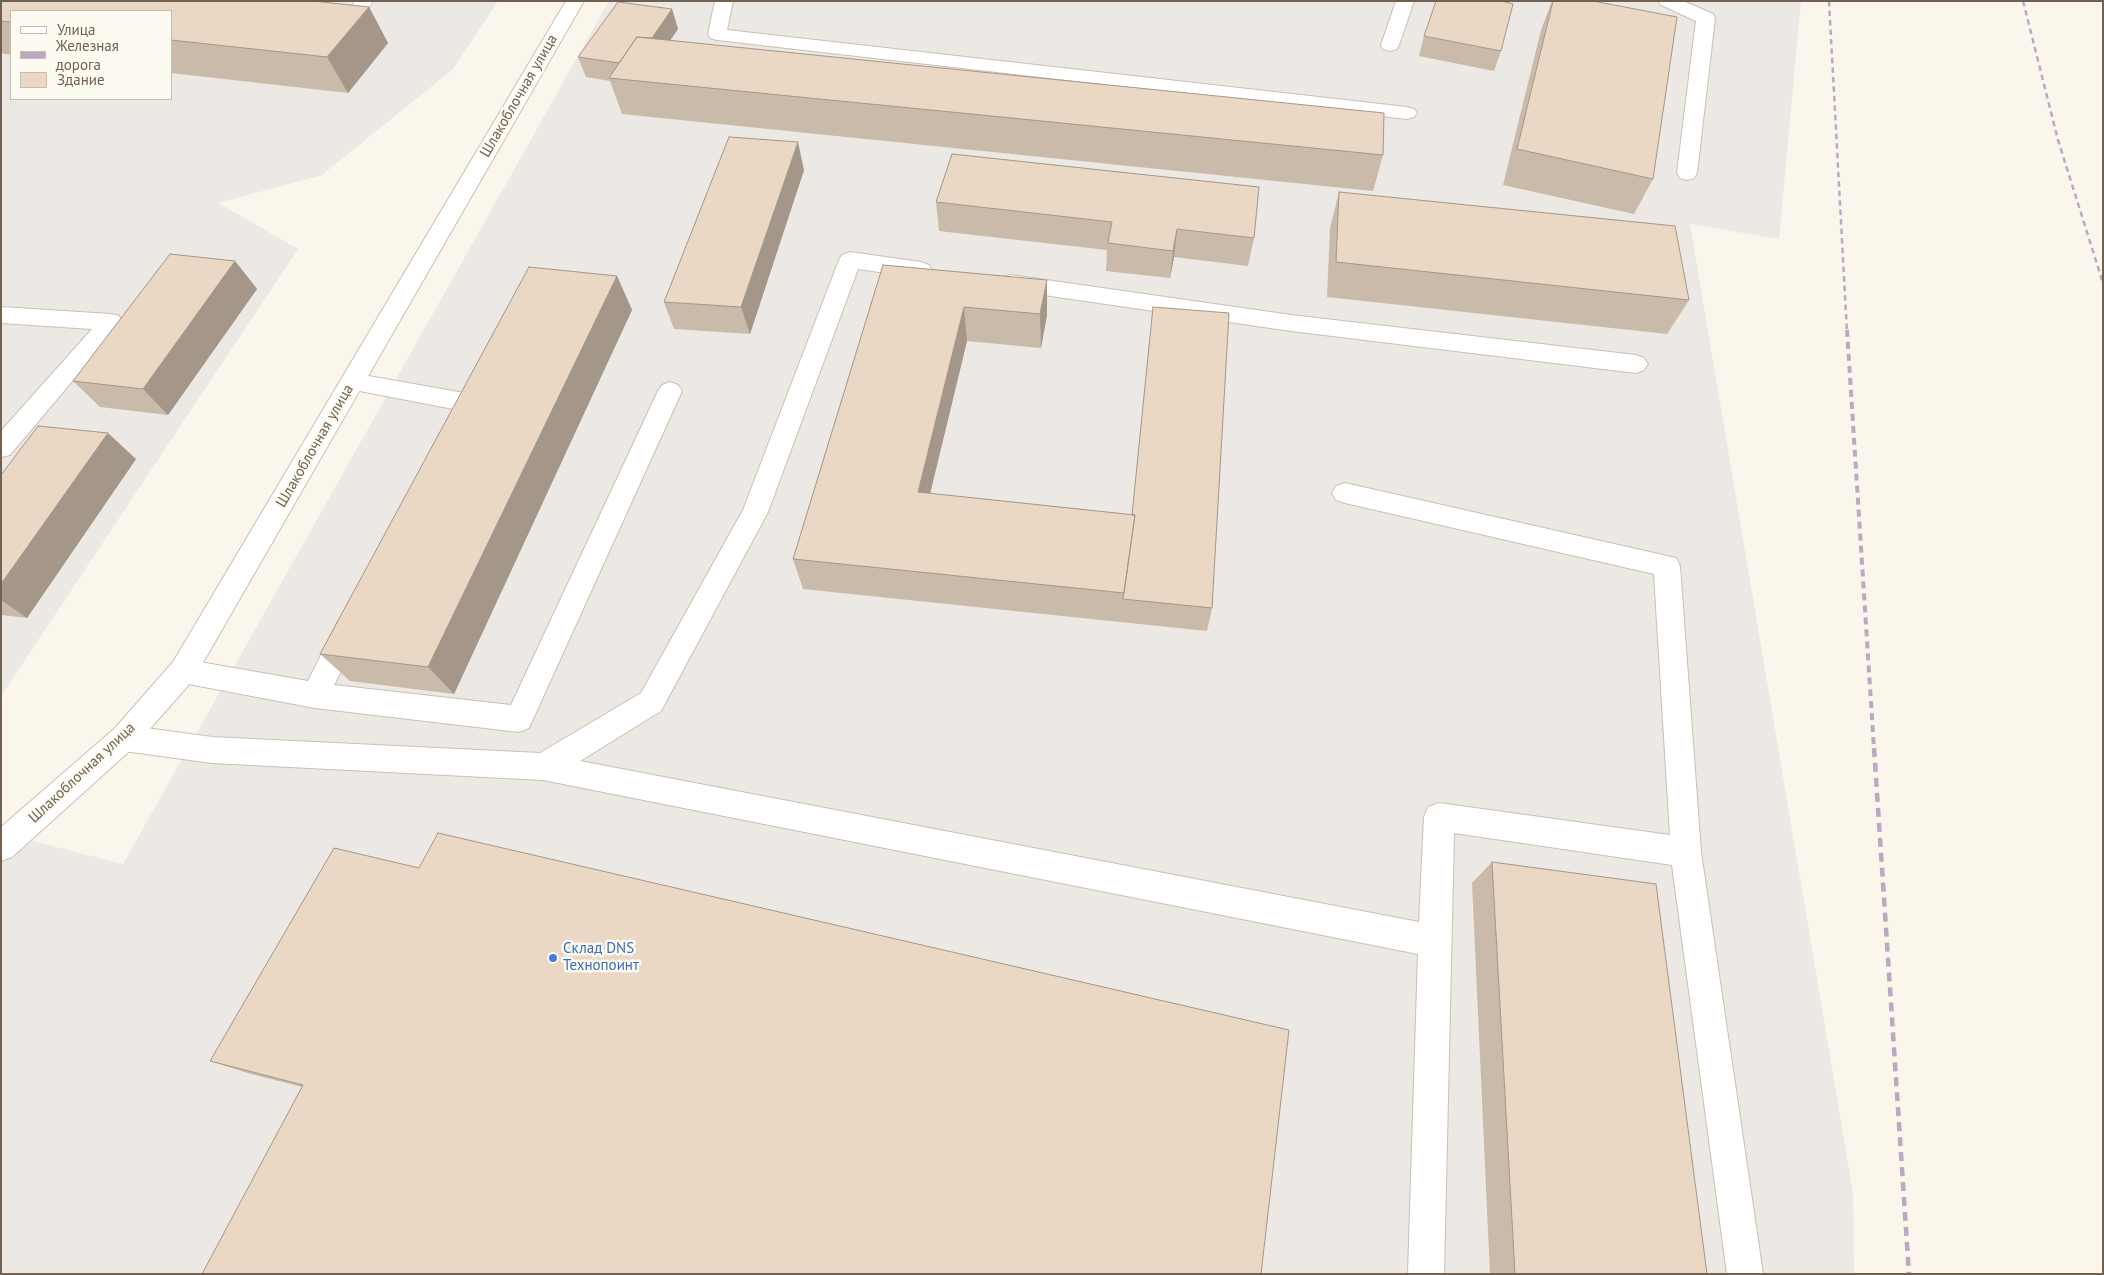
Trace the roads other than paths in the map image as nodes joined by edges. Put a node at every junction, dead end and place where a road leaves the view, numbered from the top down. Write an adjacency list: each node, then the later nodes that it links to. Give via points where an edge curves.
1 (575, 1): 12 (street, Шлакоблочная улица)
2 (724, 1): 6 (street, via 717,34)
3 (1405, 1): 5 (street)
4 (1667, 1): 7 (street, via 1706,18)
5 (1390, 45)
6 (1407, 113)
7 (1687, 173)
8 (938, 272): 21 (street, via 850,260 755,512 651,702)
9 (987, 280): 11 (street, via 1291,322)
10 (1, 315): 15 (street, via 111,322)
11 (1636, 364)
12 (352, 382): 14 (street); 18 (street, Шлакоблочная улица)
13 (670, 391): 19 (street, via 519,719)
14 (464, 402)
15 (1, 448)
16 (1345, 493): 23 (street, via 1667,566)
17 (360, 606): 19 (street)
18 (183, 671): 19 (street); 20 (street, Шлакоблочная улица)
19 (315, 695)
20 (124, 738): 21 (street, via 212,750); 22 (street, Шлакоблочная улица)
21 (543, 767): 24 (street)
22 (1, 848)
23 (1686, 852): 24 (street, via 1440,817); 26 (street)
24 (1434, 941): 25 (street)
25 (1426, 1274)
26 (1745, 1274)

